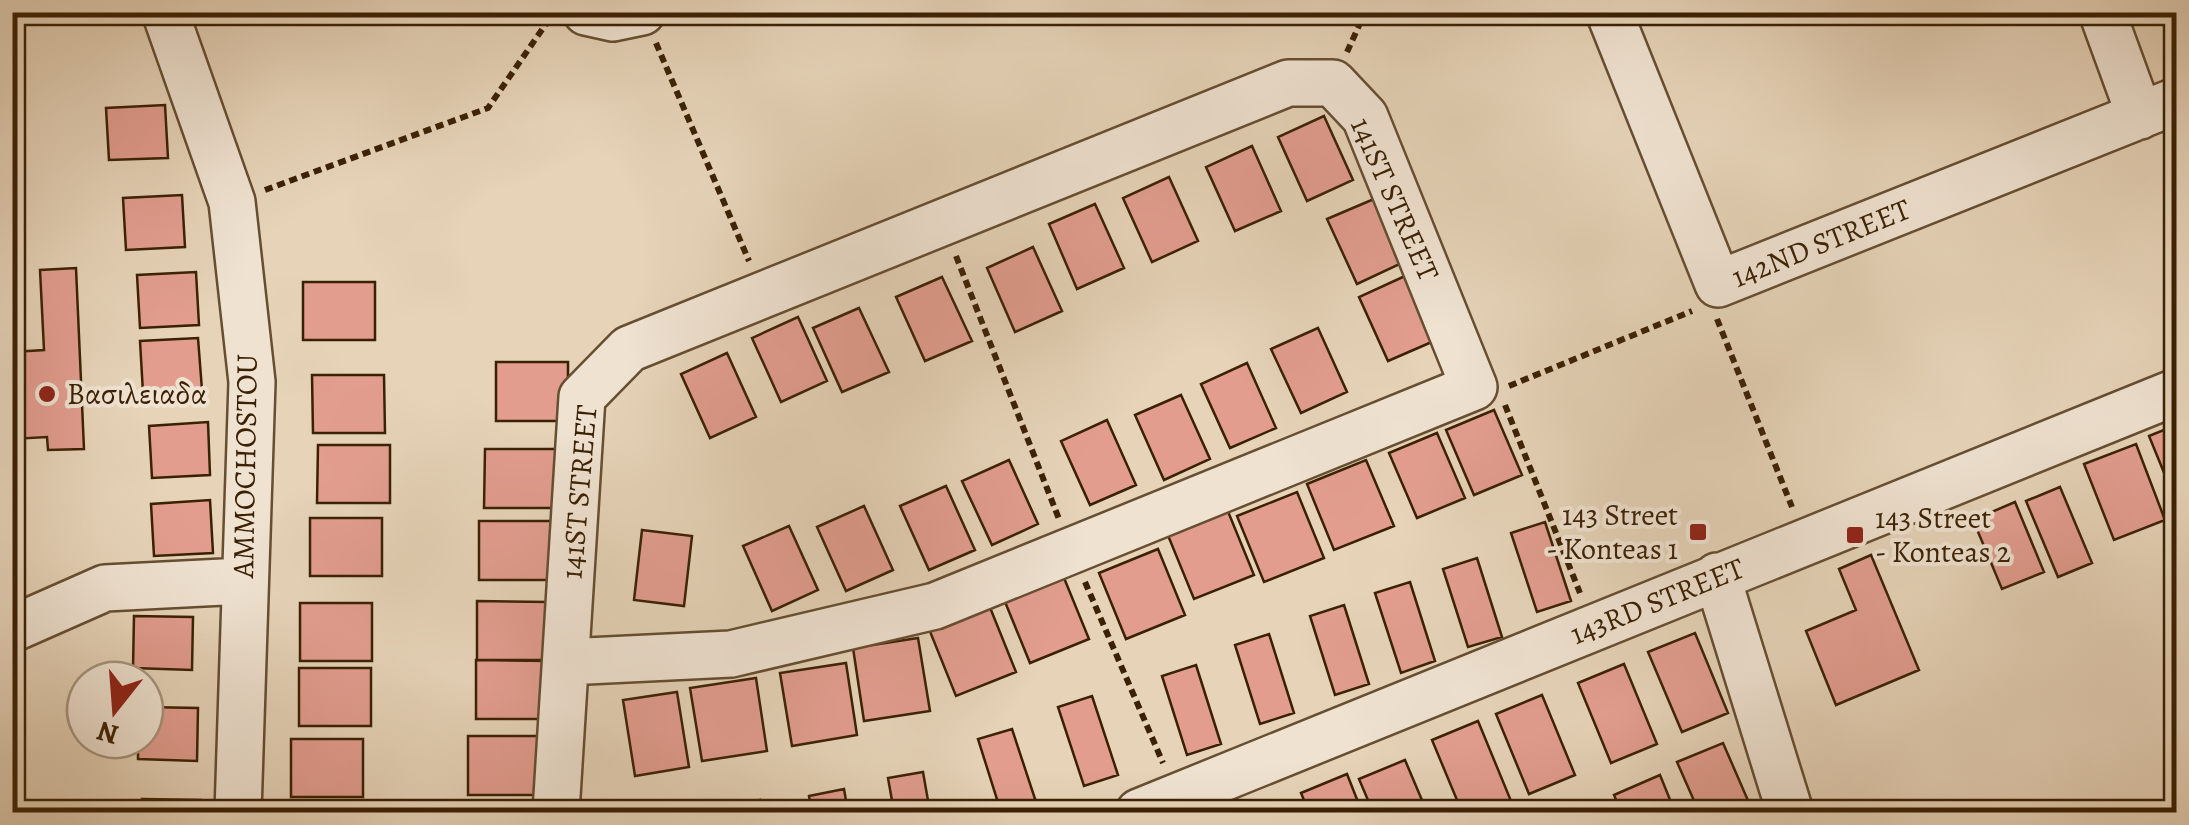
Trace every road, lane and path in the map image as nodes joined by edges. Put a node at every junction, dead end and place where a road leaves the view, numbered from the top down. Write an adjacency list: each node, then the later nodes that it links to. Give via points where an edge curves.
1 (165, 12): 11 (street, AMMOCHOSTOU)
2 (554, 12): 11 (path, via 488,108)
3 (586, 12): 8 (street)
4 (1378, 12): 7 (path)
5 (1609, 12): 12 (street, 142ND STREET)
6 (2102, 12): 10 (street, 142ND STREET)
7 (1361, 16): 9 (path)
8 (646, 21): 13 (path)
9 (1333, 83): 13 (street, 141ST STREET, via 1288,84); 20 (street, 141ST STREET, via 1366,117 1474,387 934,606 730,654)
10 (2158, 108): 12 (street, 142ND STREET)
11 (232, 202): 17 (street, AMMOCHOSTOU, via 252,382)
12 (1714, 294): 15 (path); 18 (path, via 1499,390)
13 (763, 295): 20 (street, 141ST STREET, via 629,349 582,397)
14 (2176, 392): 15 (street, 143RD STREET)
15 (1806, 540): 16 (street, 143RD STREET)
16 (1717, 576): 18 (street, 143RD STREET); 24 (street)
17 (243, 581): 19 (street, via 105,588); 21 (street, AMMOCHOSTOU)
18 (1594, 627): 23 (street, 143RD STREET)
19 (12, 629)
20 (566, 662): 22 (street, 141ST STREET)
21 (238, 812)
22 (556, 812)
23 (1139, 812)
24 (1790, 812)

